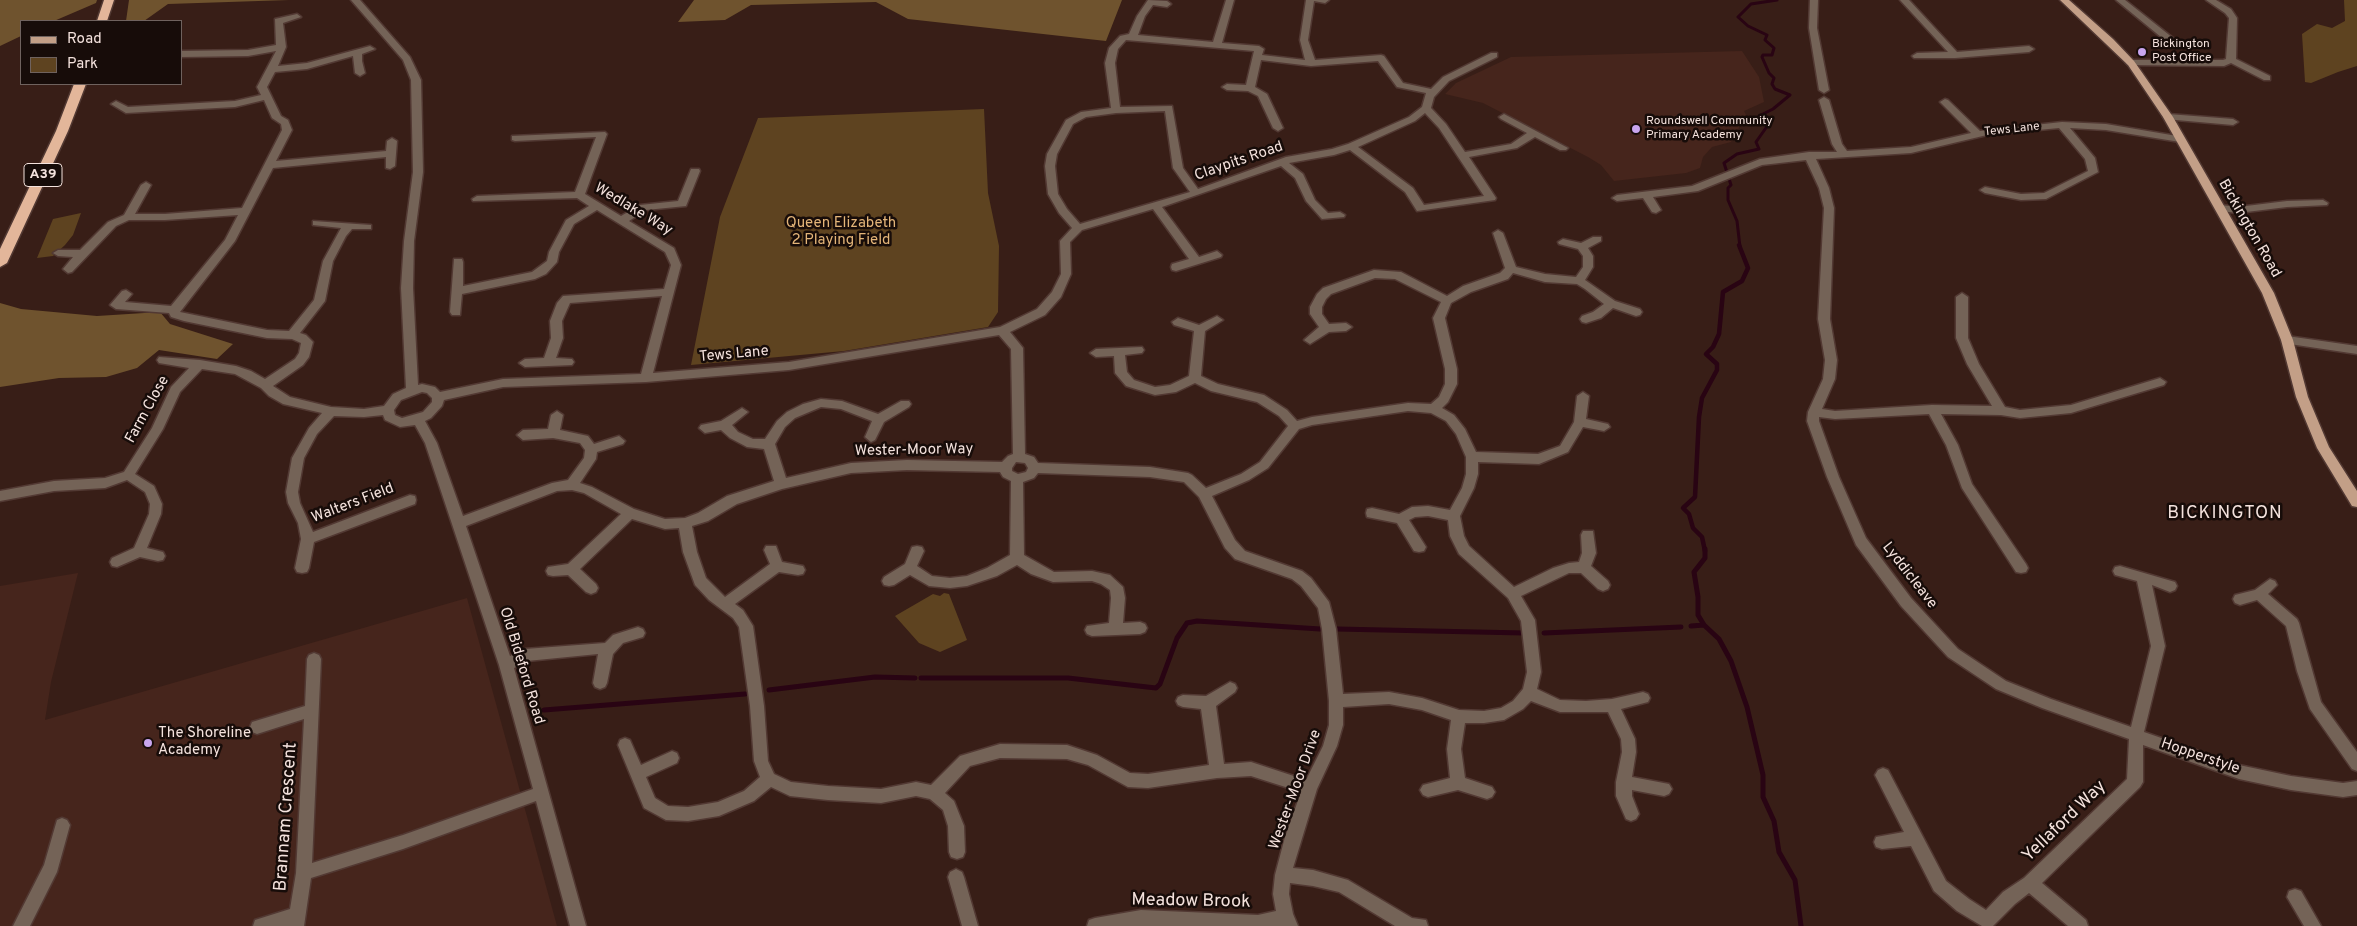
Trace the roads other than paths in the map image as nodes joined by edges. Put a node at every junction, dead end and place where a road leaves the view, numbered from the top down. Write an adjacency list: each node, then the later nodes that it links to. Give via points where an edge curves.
1 (108, 0): 14 (highway)
2 (355, 0): 128 (street, via 407,59 416,80 418,172 408,241 407,288)
3 (1230, 0): 17 (street)
4 (1310, 0): 28 (street, via 1304,40)
5 (1318, 0): 6 (street)
6 (1325, 0)
7 (1814, 0): 55 (street, via 1813,28 1824,95 1837,144)
8 (1904, 0): 24 (street)
9 (2064, 0): 29 (main road, Bickington Road)
10 (2120, 0): 16 (street)
11 (2210, 0): 27 (street, via 2233,18)
12 (1167, 4): 15 (street, via 1151,2)
13 (297, 17): 18 (street, via 278,21)
14 (102, 20)
15 (1133, 36): 17 (street); 41 (street, via 1118,42 1111,56)
16 (2170, 40)
17 (1217, 44): 26 (street, via 1259,49)
18 (281, 47): 22 (street, via 248,53); 30 (street)
19 (2029, 49): 24 (street)
20 (370, 50): 21 (street)
21 (358, 53): 30 (street, via 307,66); 31 (street)
22 (182, 54)
23 (1494, 55): 36 (street, via 1446,80)
24 (1955, 55): 25 (street)
25 (1917, 56)
26 (1259, 57): 28 (street); 35 (street)
27 (2231, 60): 29 (street, via 2224,63); 32 (street)
28 (1311, 63): 36 (street, via 1381,58 1400,85)
29 (2131, 63): 43 (main road, Bickington Road)
30 (273, 70): 37 (street, via 262,87)
31 (360, 73)
32 (2266, 78)
33 (80, 85): 91 (highway, A39, via 40,182)
34 (1227, 87): 35 (street)
35 (1250, 88): 46 (street, via 1262,94)
36 (1433, 92): 40 (street)
37 (266, 97): 39 (street, via 235,104 126,110); 59 (street, via 277,118 285,122 287,130)
38 (1945, 102): 48 (street)
39 (116, 104)
40 (1426, 108): 52 (street, Claypits Road, via 1412,119); 56 (street, via 1443,126)
41 (1116, 110): 64 (street, via 1169,108 1178,168); 81 (street, via 1075,118 1065,128 1052,154 1053,194)
42 (1504, 117): 47 (street)
43 (2168, 118): 44 (street); 50 (main road, Bickington Road)
44 (2233, 122)
45 (2062, 126): 48 (street, Tews Lane); 50 (street, Tews Lane, via 2118,128); 63 (street, via 2090,158 2093,172 2046,196)
46 (1278, 128)
47 (1534, 133): 53 (street); 56 (street, via 1514,146)
48 (1978, 134): 55 (street, Tews Lane, via 1911,150)
49 (515, 138): 66 (street, via 602,134)
50 (2180, 139): 72 (main road, Bickington Road)
51 (392, 141): 54 (street)
52 (1351, 146): 56 (street, via 1409,190 1421,209 1491,198); 58 (street, Claypits Road)
53 (1563, 148)
54 (391, 154): 59 (street); 60 (street)
55 (1844, 154): 57 (street, Tews Lane)
56 (1462, 155)
57 (1809, 155): 65 (street, Tews Lane, via 1760,162 1694,189); 138 (street, via 1829,208 1824,319 1831,360 1829,379)
58 (1282, 162): 64 (street, Claypits Road); 75 (street, via 1299,176 1311,201 1326,217)
59 (268, 165): 74 (street)
60 (390, 166)
61 (695, 171): 77 (street, via 682,204 644,207)
62 (146, 185): 76 (street)
63 (1985, 190)
64 (1196, 193): 70 (street, Claypits Road)
65 (1646, 194): 67 (street, Tews Lane); 73 (street)
66 (579, 195): 68 (street, Wedlake Way); 71 (street, Wedlake Way)
67 (1617, 198)
68 (477, 199)
69 (2322, 203): 72 (street, via 2238,210)
70 (1155, 205): 81 (street, Claypits Road); 89 (street)
71 (596, 206): 77 (street, Wedlake Way); 96 (street, via 570,222 552,262 542,271)
72 (2220, 208): 114 (main road, Bickington Road, via 2268,293)
73 (1656, 210)
74 (244, 211): 76 (street); 102 (street, via 230,241)
75 (1340, 215)
76 (128, 217): 87 (street, via 112,224)
77 (622, 220): 97 (street, Wedlake Way, via 670,250 676,264)
78 (317, 224): 79 (street)
79 (349, 226): 80 (street); 112 (street, via 328,262 319,301)
80 (367, 227)
81 (1078, 228): 111 (street, Tews Lane, via 1066,241 1066,274 1050,303 1028,320)
82 (1498, 233): 94 (street)
83 (1597, 239): 85 (street)
84 (1563, 242): 85 (street)
85 (1582, 247): 95 (street, via 1588,256 1588,267)
86 (58, 253): 87 (street)
87 (82, 254): 93 (street)
88 (1217, 255): 89 (street)
89 (1196, 261): 92 (street)
90 (458, 262): 96 (street)
91 (0, 263)
92 (1176, 267)
93 (68, 269)
94 (1511, 269): 95 (street, via 1545,278); 100 (street, via 1504,276 1468,289)
95 (1579, 281): 101 (street)
96 (457, 291): 103 (street)
97 (669, 292): 123 (street, via 567,299 556,321 557,338); 124 (street, Wedlake Way)
98 (126, 294): 102 (street, via 116,305)
99 (1962, 297): 136 (street, via 1962,338 1973,364)
100 (1447, 301): 109 (street, via 1397,275 1374,274 1328,291 1321,297 1316,314); 134 (street, via 1439,318 1452,384)
101 (1611, 304): 104 (street); 106 (street)
102 (174, 310): 112 (street, via 175,314 184,317 267,334)
103 (456, 312)
104 (1636, 312)
105 (1217, 320): 110 (street)
106 (1586, 320)
107 (1178, 322): 110 (street)
108 (1346, 327): 109 (street)
109 (1326, 328): 113 (street)
110 (1200, 329): 125 (street)
111 (1002, 331): 124 (street, Tews Lane, via 789,366); 153 (street, via 1017,348)
112 (292, 335): 127 (street, via 307,342 305,354 299,362)
113 (1310, 340)
114 (2287, 340): 116 (street); 164 (main road, Bickington Road, via 2302,398 2323,448)
115 (1138, 350): 117 (street)
116 (2357, 350)
117 (1119, 351): 118 (street); 125 (street, via 1121,373 1130,383 1143,389 1172,389)
118 (1096, 353)
119 (163, 360): 122 (street)
120 (568, 362): 123 (street)
121 (525, 363): 123 (street)
122 (200, 364): 127 (street, via 248,374); 157 (street, Farm Close, via 175,390 157,429)
123 (548, 364)
124 (646, 378): 130 (street, Tews Lane, via 503,383)
125 (1195, 378): 144 (street, via 1215,388 1260,398 1283,413)
126 (2160, 382): 136 (street, via 2071,409 2020,414)
127 (265, 385): 135 (street, via 287,401)
128 (412, 390): 130 (street, via 431,390); 133 (street, via 396,397)
129 (1582, 396): 142 (street)
130 (438, 397): 141 (street, via 433,410)
131 (905, 404): 140 (street)
132 (1932, 409): 136 (street); 138 (street, via 1835,415); 184 (street, via 1952,445 1966,486)
133 (388, 410): 135 (street, via 364,413); 141 (street, via 389,417 394,420)
134 (1434, 410): 144 (street, via 1408,407); 154 (street, via 1450,418 1461,432)
135 (332, 411): 172 (street, Walters Field, via 314,431 298,458 292,492)
136 (2001, 411)
137 (742, 412): 143 (street)
138 (1814, 412): 211 (street, Lyddicleave, via 1813,421 1833,477 1862,542 1906,602 1953,653 2001,685)
139 (557, 415): 147 (street)
140 (879, 418): 149 (street); 151 (street, via 842,405 822,403 791,415 780,424)
141 (419, 420): 169 (street, Old Bideford Road, via 431,443)
142 (1580, 422): 145 (street); 154 (street, via 1564,449 1538,459)
143 (724, 425): 146 (street); 151 (street, via 751,444)
144 (1295, 426): 161 (street, via 1264,465 1245,477)
145 (1604, 427)
146 (705, 428)
147 (553, 433): 148 (street); 152 (street, via 584,439)
148 (523, 436)
149 (871, 437)
150 (619, 441): 152 (street)
151 (769, 444): 159 (street)
152 (591, 449): 160 (street, via 590,459)
153 (1019, 457): 155 (street, via 1012,459); 156 (street, via 1030,460)
154 (1472, 457): 167 (street, via 1468,488)
155 (1006, 467): 158 (street, via 1007,474); 159 (street, Wester-Moor Way, via 907,465 851,468)
156 (1034, 468): 158 (street, via 1030,475); 161 (street, Wester-Moor Drive, via 1172,474 1188,478)
157 (128, 475): 162 (street, via 105,483 54,486); 176 (street, via 150,489 156,504 155,514)
158 (1016, 478): 178 (street)
159 (781, 484): 170 (street, Wester-Moor Way, via 732,500 703,517)
160 (572, 485): 165 (street, Wester-Moor Way); 169 (street, via 556,486)
161 (1204, 494): 208 (street, Wester-Moor Drive, via 1230,544 1240,555 1297,575 1324,606)
162 (0, 496)
163 (410, 500): 172 (street, Walters Field)
164 (2357, 502)
165 (630, 513): 170 (street, Wester-Moor Way, via 665,524); 185 (street)
166 (1372, 513): 168 (street)
167 (1454, 516): 168 (street, via 1428,511 1412,512); 194 (street, via 1457,536 1464,550)
168 (1400, 520): 173 (street)
169 (459, 523): 203 (street, Old Bideford Road)
170 (685, 523): 196 (street, via 700,581)
171 (1588, 535): 181 (street, via 1589,554)
172 (308, 538): 182 (street, Walters Field)
173 (1419, 547)
174 (771, 550): 180 (street)
175 (917, 550): 183 (street)
176 (138, 552): 177 (street); 179 (street)
177 (158, 556)
178 (1016, 558): 183 (street, via 979,579 960,582 929,581); 198 (street, via 1053,577 1106,579 1116,587 1118,598)
179 (117, 562)
180 (777, 566): 186 (street); 196 (street)
181 (1584, 567): 191 (street); 194 (street, via 1558,572)
182 (302, 568)
183 (910, 568): 190 (street)
184 (2021, 568)
185 (571, 569): 187 (street); 193 (street)
186 (798, 570)
187 (553, 571)
188 (2120, 571): 189 (street)
189 (2143, 577): 192 (street); 216 (street, Yellaford Way, via 2158,646)
190 (889, 581)
191 (1603, 585)
192 (2170, 586)
193 (591, 588)
194 (1513, 594): 206 (street, via 1528,620 1534,672)
195 (2240, 599): 219 (street, via 2264,589 2292,622 2315,705)
196 (726, 604): 223 (street, via 746,626 761,761)
197 (1140, 628): 198 (street)
198 (1115, 629): 199 (street)
199 (1092, 630)
200 (638, 633): 201 (street, via 618,638)
201 (606, 650): 203 (street, via 525,655); 204 (street)
202 (314, 658): 213 (street, Brannam Crescent)
203 (506, 665): 231 (street, Old Bideford Road)
204 (600, 683)
205 (1230, 688): 210 (street)
206 (1529, 692): 212 (street, via 1560,706); 214 (street, via 1504,714)
207 (1643, 698): 212 (street)
208 (1336, 700): 214 (street, via 1390,698); 226 (street, Wester-Moor Drive, via 1336,725 1330,746)
209 (1183, 701): 210 (street)
210 (1208, 703): 220 (street)
211 (2047, 704): 216 (street, Hopperstyle)
212 (1612, 705): 224 (street, via 1628,739)
213 (312, 710): 215 (street, Brannam Crescent); 238 (street, Brannam Crescent)
214 (1459, 716): 225 (street, via 1454,749)
215 (257, 726)
216 (2136, 736): 227 (street, Hopperstyle, via 2239,772 2291,784 2343,790); 241 (street, Yellaford Way, via 2135,782)
217 (626, 745): 221 (street)
218 (672, 758): 221 (street)
219 (2357, 764)
220 (1217, 771): 226 (street, via 1252,769); 232 (street, via 1148,781 1128,780 1092,760 1067,752 1000,751 965,761)
221 (638, 773): 223 (street, via 650,803 666,812 681,813 719,809 749,796)
222 (1884, 775): 235 (street)
223 (769, 779): 232 (street, via 790,789 828,793 881,796 916,790)
224 (1624, 782): 228 (street); 233 (street, via 1624,796)
225 (1458, 783): 229 (street); 230 (street)
226 (1310, 788): 239 (street, Wester-Moor Drive, via 1292,837)
227 (2357, 788)
228 (1664, 789)
229 (1428, 790)
230 (1487, 792)
231 (540, 793): 238 (street, via 404,842); 248 (street, Old Bideford Road)
232 (934, 793): 237 (street, via 949,806 956,826)
233 (1631, 814)
234 (62, 825): 246 (street, via 51,867)
235 (1915, 838): 236 (street); 245 (street, via 1940,886)
236 (1882, 842)
237 (957, 852)
238 (304, 873): 243 (street, Brannam Crescent)
239 (1283, 875): 244 (street, Wester-Moor Drive, via 1281,894); 251 (street, via 1342,884 1410,926)
240 (956, 877): 249 (street)
241 (2030, 883): 245 (street, Yellaford Way, via 2009,898); 252 (street)
242 (2295, 897): 253 (street)
243 (297, 920): 247 (street)
244 (1288, 920): 250 (street, Meadow Brook, via 1258,923 1142,918)
245 (1986, 923)
246 (21, 926)
247 (261, 926)
248 (578, 926)
249 (970, 926)
250 (1095, 926)
251 (1420, 926)
252 (2080, 926)
253 (2313, 926)

